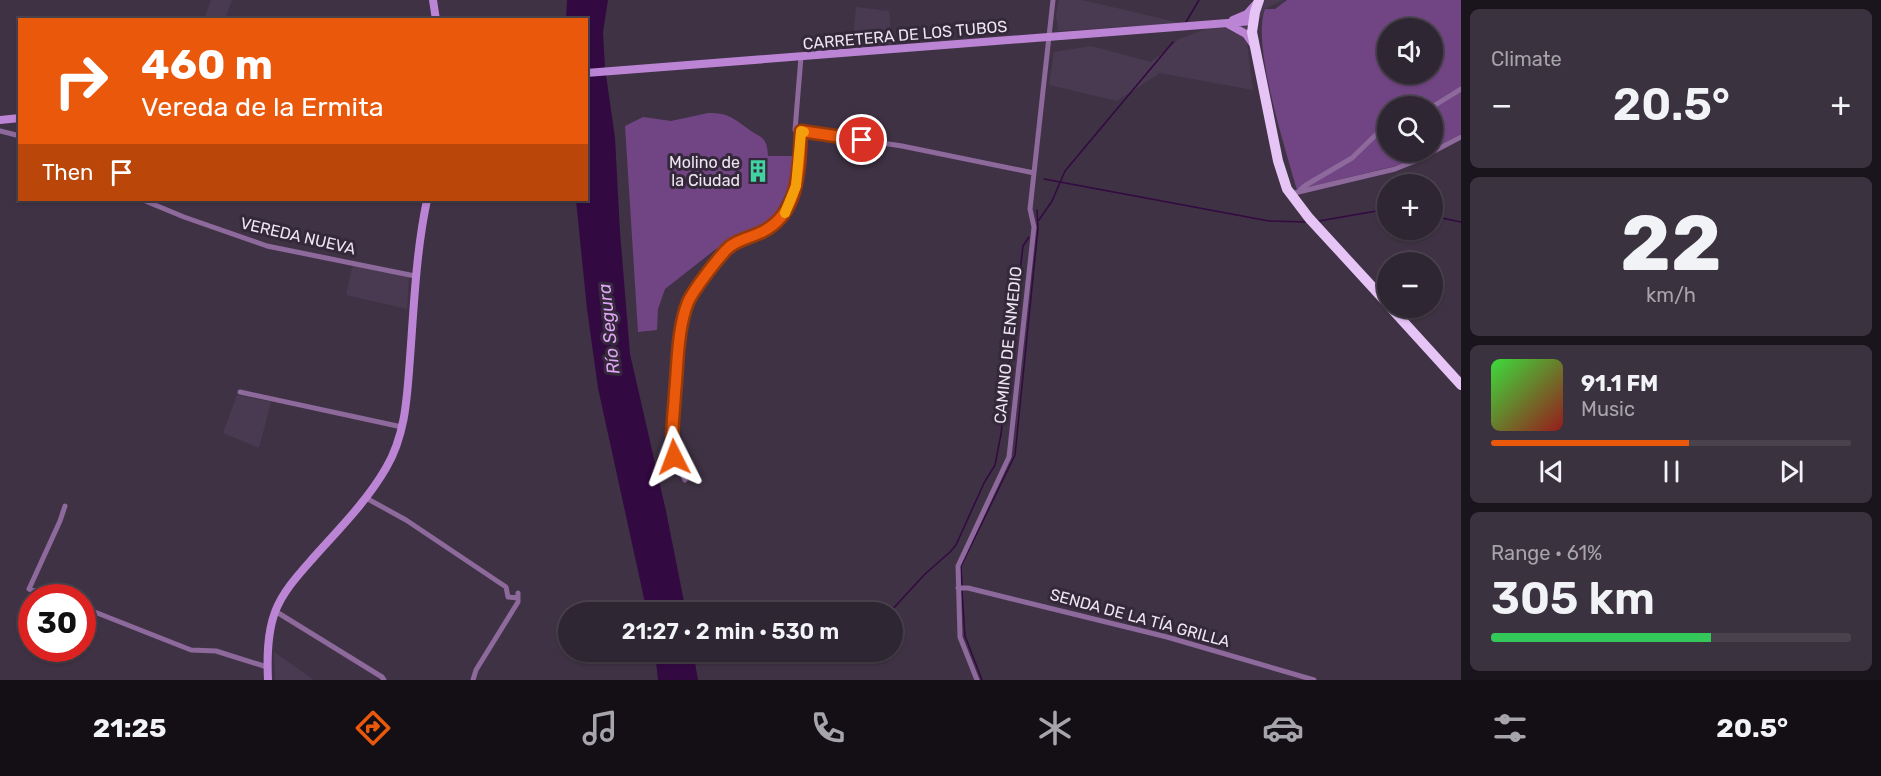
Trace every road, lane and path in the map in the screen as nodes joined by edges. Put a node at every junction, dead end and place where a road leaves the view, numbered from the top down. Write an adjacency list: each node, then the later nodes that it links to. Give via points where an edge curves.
1 (433, 0): 4 (street)
2 (1053, 0): 7 (street, CAMINO DE ENMEDIO)
3 (1258, 1): 5 (highway); 6 (street, CARRETERA DE LOS TUBOS, via 1247,14)
4 (436, 18)
5 (1253, 21): 6 (street, CARRETERA DE LOS TUBOS); 8 (highway)
6 (1226, 23): 7 (street, CARRETERA DE LOS TUBOS); 8 (street, via 1246,34)
7 (1048, 36): 9 (street, CARRETERA DE LOS TUBOS); 20 (street, CAMINO DE ENMEDIO)
8 (1254, 46): 21 (highway, via 1278,161)
9 (801, 57): 10 (street, CARRETERA DE LOS TUBOS); 16 (street, via 795,130)
10 (588, 73)
11 (1461, 89): 12 (street)
12 (1443, 100)
13 (18, 118): 14 (street)
14 (0, 120)
15 (0, 131): 18 (street)
16 (801, 131): 20 (street, via 902,146); 30 (street, via 796,186 782,218 726,249 688,303 678,355 672,440 674,457)
17 (1377, 134): 21 (street, via 1352,158)
18 (18, 136)
19 (1461, 137): 21 (street, via 1395,169)
20 (1034, 173): 34 (street, CAMINO DE ENMEDIO, via 1030,209 1034,227 1009,457 960,559)
21 (1295, 193): 25 (highway, via 1309,218)
22 (145, 201): 24 (street, VEREDA NUEVA, via 267,246)
23 (427, 201): 24 (street)
24 (416, 276): 29 (street)
25 (1377, 292)
26 (1400, 318): 27 (highway)
27 (1461, 385)
28 (240, 392): 29 (street)
29 (402, 427): 31 (street, via 387,467)
30 (685, 480)
31 (366, 498): 35 (street, via 288,587); 40 (street, via 507,587 508,597 518,596)
32 (65, 506): 33 (street)
33 (31, 584)
34 (958, 588): 41 (street, CAMINO DE ENMEDIO, via 960,637); 42 (street, SENDA DE LA TÍA GRILLA, via 1167,637)
35 (275, 611): 37 (street); 39 (street)
36 (96, 613): 37 (street, via 190,650 216,651)
37 (267, 667): 38 (street)
38 (268, 680)
39 (384, 680)
40 (473, 680)
41 (976, 680)
42 (1314, 680)

